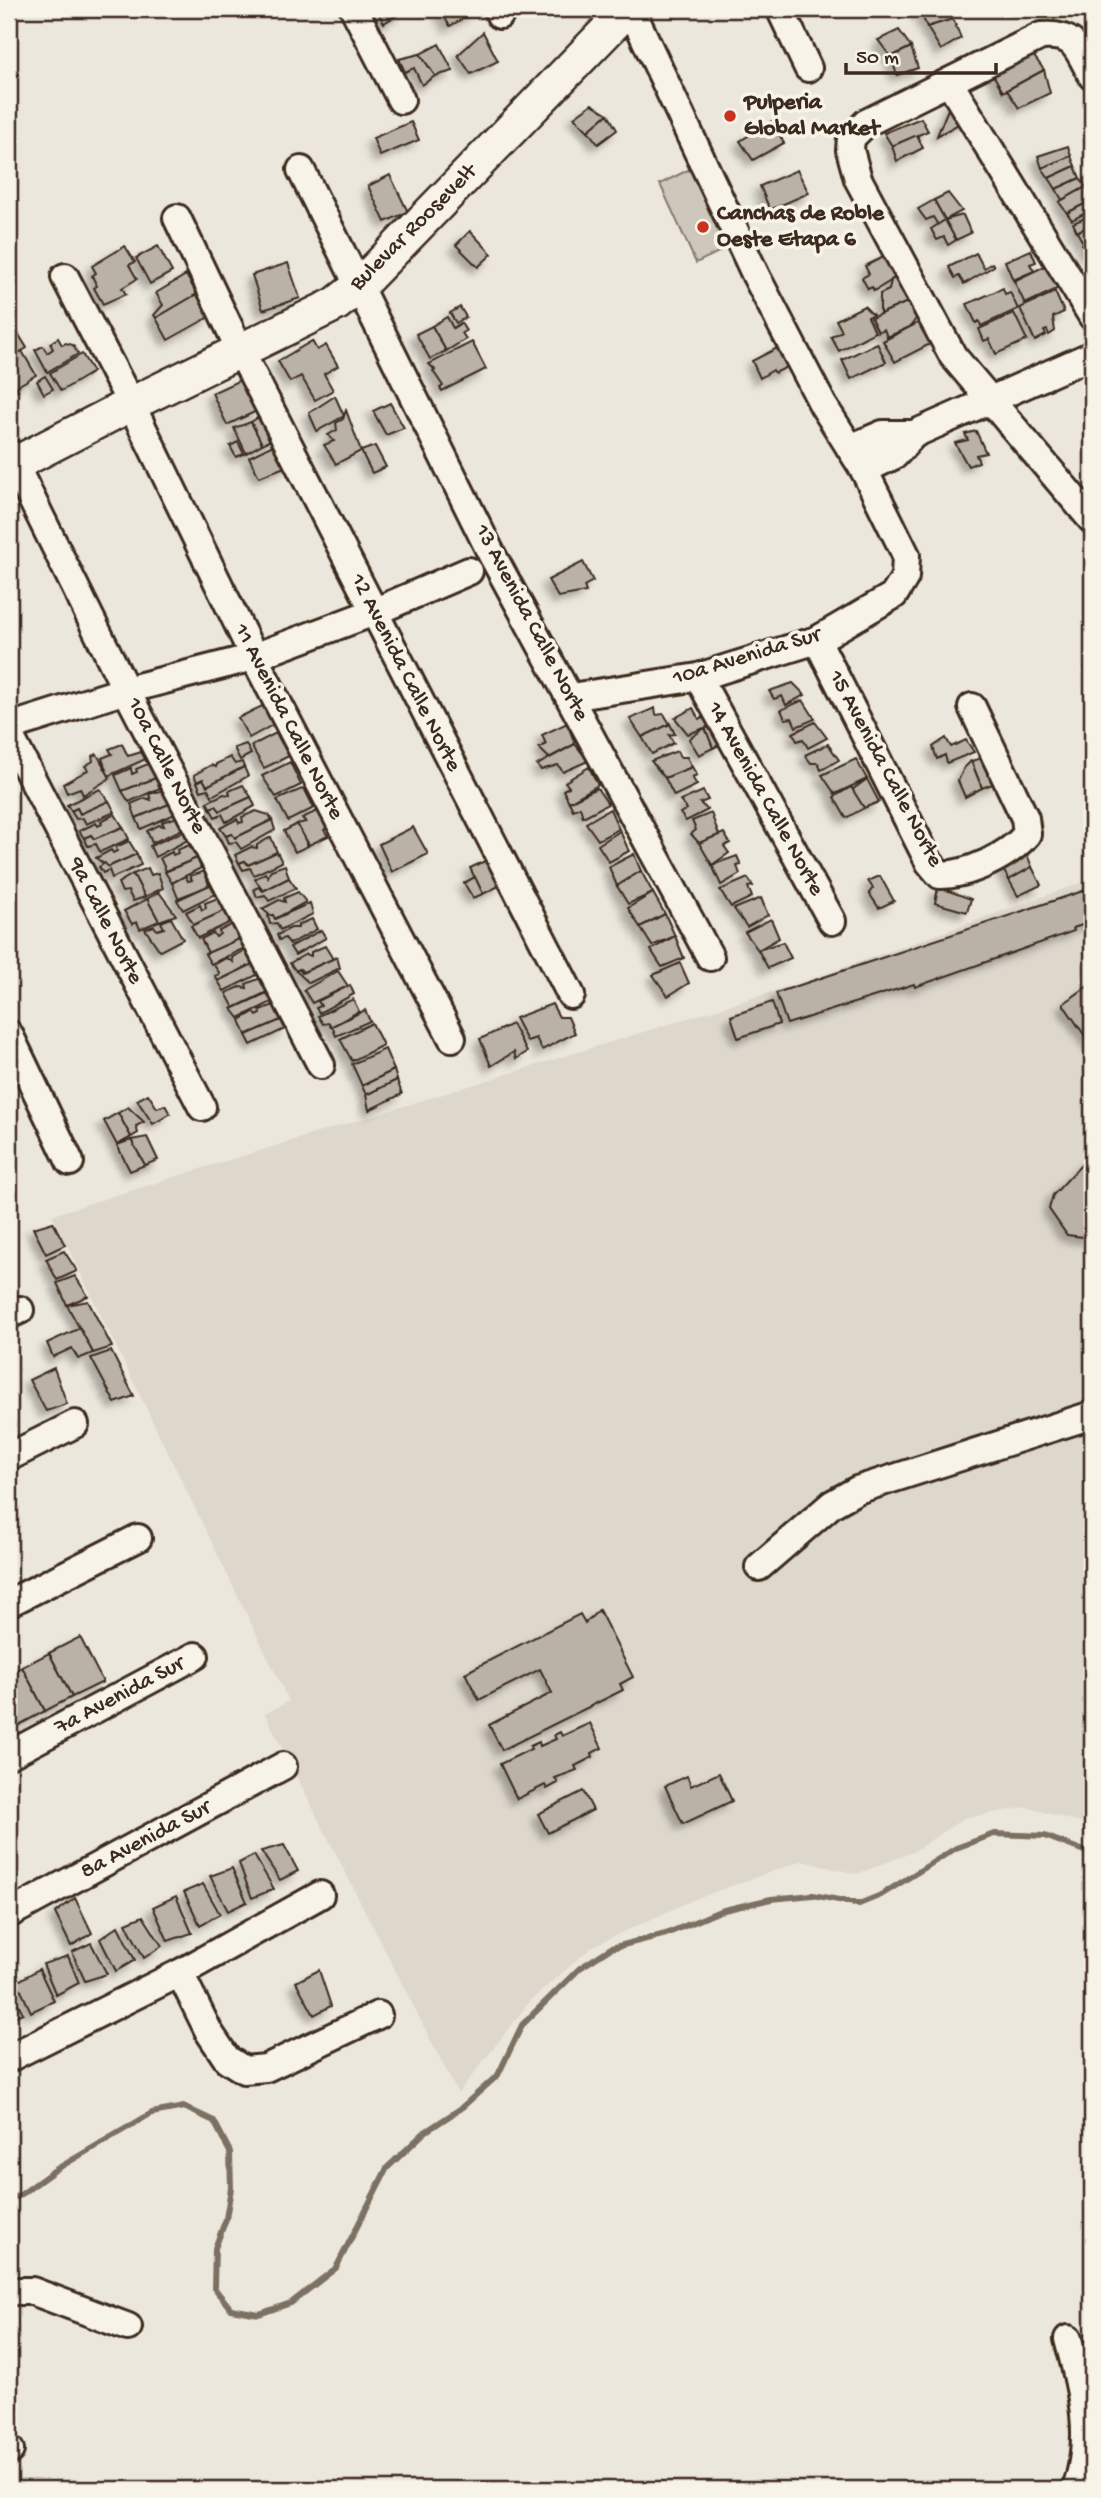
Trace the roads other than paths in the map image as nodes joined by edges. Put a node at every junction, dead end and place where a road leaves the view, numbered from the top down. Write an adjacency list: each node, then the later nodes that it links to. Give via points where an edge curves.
1 (354, 9): 7 (street)
2 (629, 9): 11 (main road, Bulevar Roosevelt); 17 (street, via 756,276 822,404)
3 (780, 9): 4 (street)
4 (808, 68)
5 (1092, 76): 6 (street, via 1073,41 1052,35 1041,36)
6 (949, 82): 12 (street); 15 (street, via 866,123 851,138 850,150 858,179 953,356)
7 (401, 100)
8 (300, 170): 11 (street, 13 Avenida Calle Norte)
9 (177, 218): 13 (street, 12 Avenida Calle Norte)
10 (65, 277): 16 (street, 11 Avenida Calle Norte)
11 (359, 286): 13 (main road, Bulevar Roosevelt, via 336,304); 26 (street, 13 Avenida Calle Norte, via 491,553)
12 (1092, 316)
13 (240, 350): 16 (main road, Bulevar Roosevelt); 21 (street, 12 Avenida Calle Norte)
14 (1092, 355): 15 (street)
15 (989, 400): 17 (street, via 914,434 883,434); 19 (street)
16 (131, 404): 18 (main road, Bulevar Roosevelt); 23 (street, 11 Avenida Calle Norte)
17 (857, 459): 22 (street, 10a Avenida Sur, via 906,555 905,577 894,595)
18 (11, 462): 25 (street, 10a Calle Norte)
19 (1092, 520)
20 (469, 571): 21 (street)
21 (374, 612): 23 (street); 32 (street, 12 Avenida Calle Norte)
22 (817, 640): 24 (street, 10a Avenida Sur); 27 (street, 15 Avenida Calle Norte, via 929,862 940,875 957,875 1018,845 1027,834 1025,818)
23 (254, 657): 25 (street); 34 (street, 11 Avenida Calle Norte)
24 (698, 677): 26 (street, 10a Avenida Sur); 30 (street, 14 Avenida Calle Norte)
25 (126, 690): 28 (street); 35 (street, 10a Calle Norte)
26 (571, 697): 31 (street, 13 Avenida Calle Norte)
27 (972, 708)
28 (9, 727)
29 (9, 734): 36 (street, 9a Calle Norte)
30 (832, 921)
31 (710, 957)
32 (571, 995)
33 (9, 1034): 37 (street)
34 (452, 1038)
35 (321, 1065)
36 (202, 1107)
37 (70, 1162)
38 (1092, 1415): 42 (street, via 858,1490 832,1504)
39 (75, 1424): 40 (street)
40 (9, 1457)
41 (138, 1538): 43 (street)
42 (759, 1567)
43 (9, 1604)
44 (194, 1657): 45 (street, 7a Avenida Sur)
45 (9, 1755)
46 (283, 1766): 48 (street, 8a Avenida Sur)
47 (320, 1895): 49 (street)
48 (9, 1914)
49 (180, 1973): 50 (street, via 209,2032 227,2059 244,2070 266,2068); 51 (street)
50 (378, 2015)
51 (9, 2058)
52 (9, 2291): 53 (street, via 32,2291)
53 (128, 2327)
54 (1068, 2339): 55 (street, via 1081,2386 1086,2434 1086,2462)
55 (1076, 2489)

